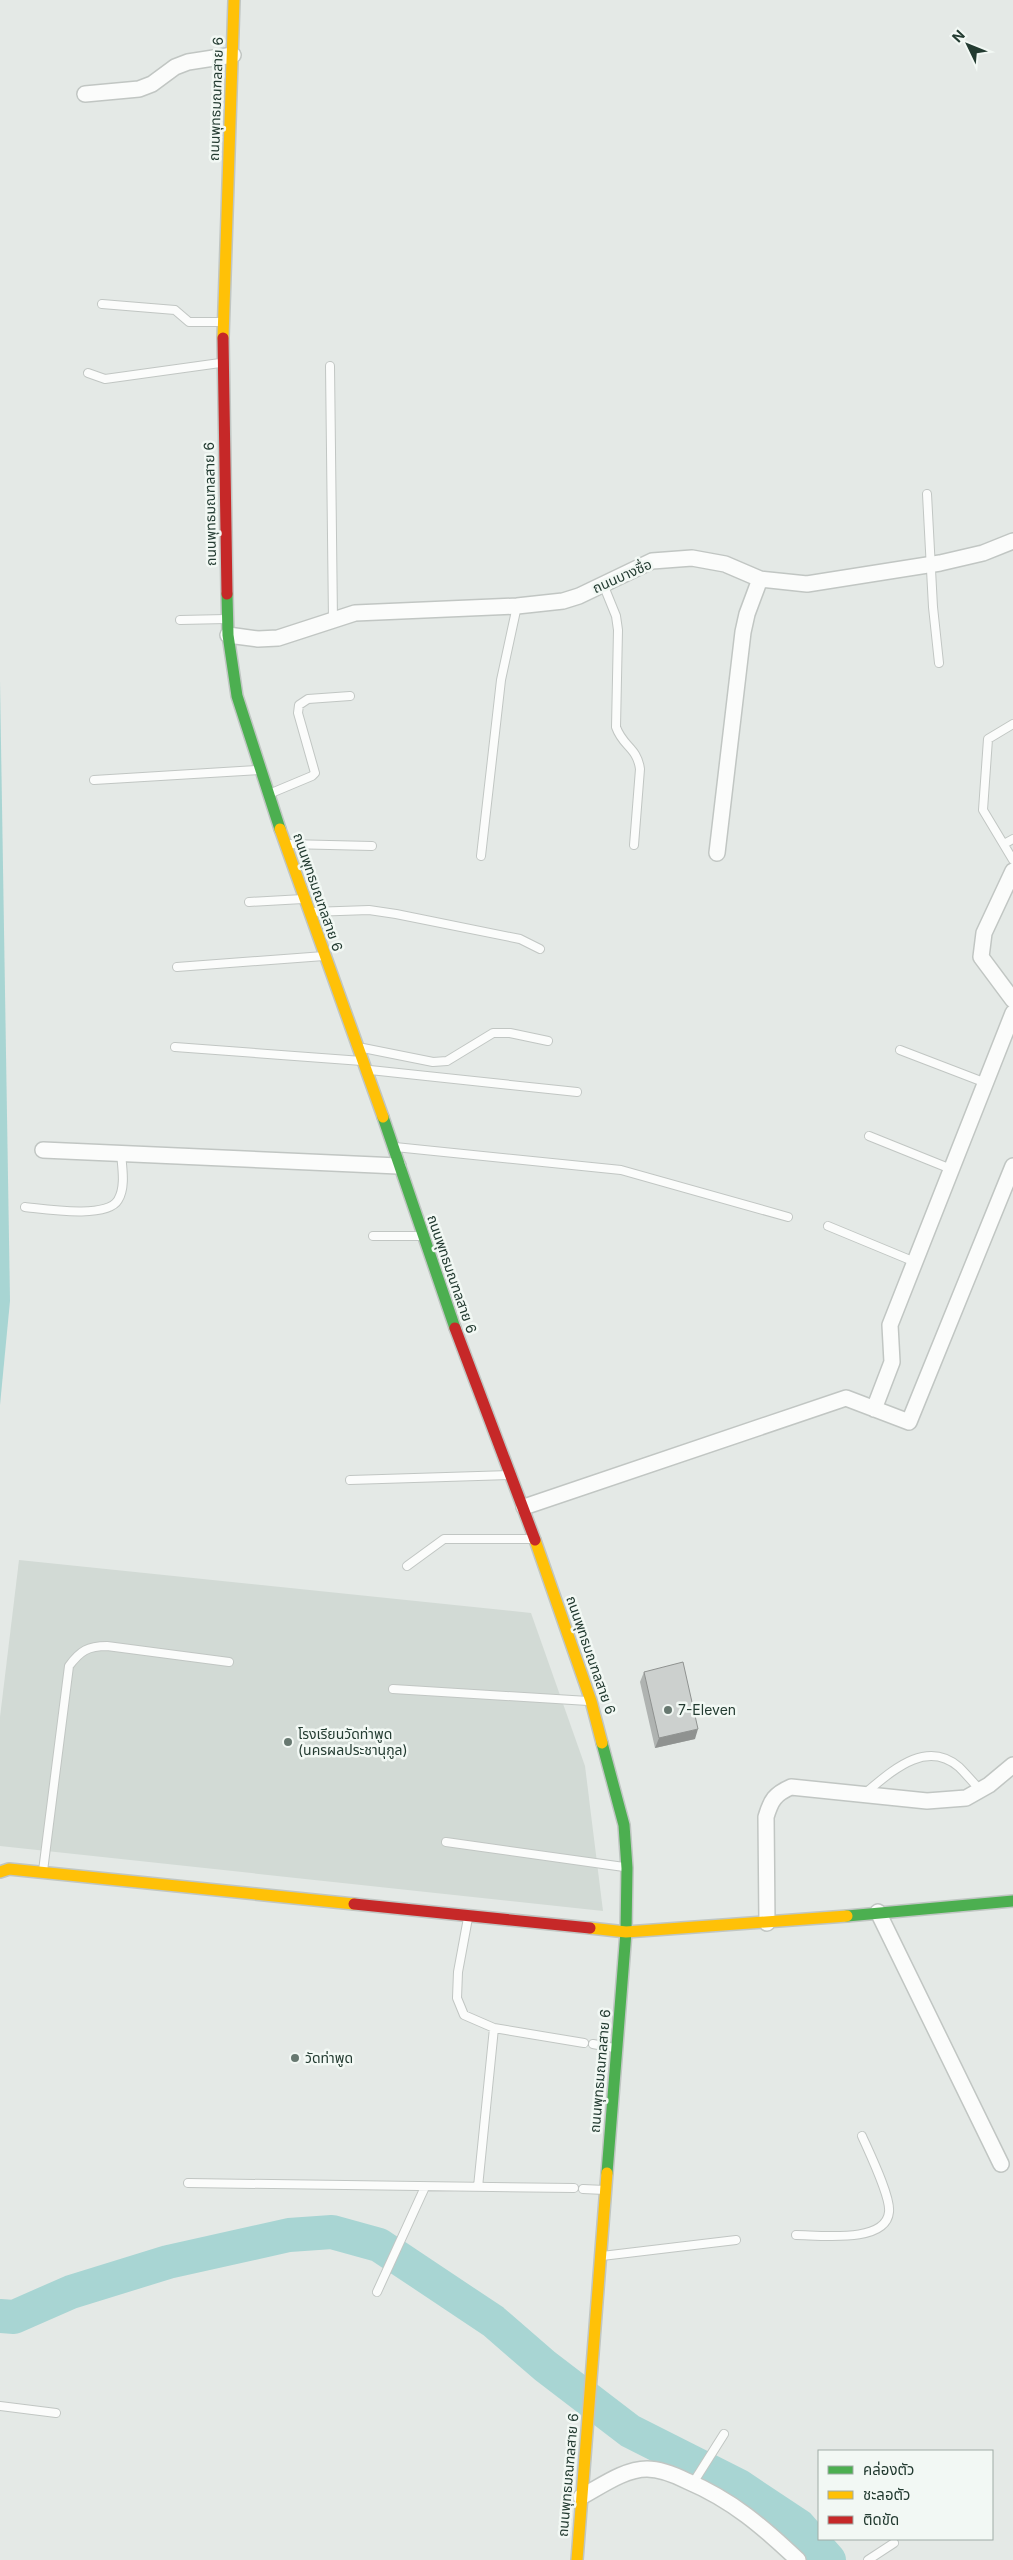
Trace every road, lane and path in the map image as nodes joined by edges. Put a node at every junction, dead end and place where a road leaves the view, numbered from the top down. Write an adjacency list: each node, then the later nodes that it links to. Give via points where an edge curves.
1 (234, 0): 2 (main road, ถนนพุทธมณฑลสาย 6)
2 (233, 55): 3 (street, via 188,62 139,89); 5 (main road, ถนนพุทธมณฑลสาย 6)
3 (85, 94)
4 (102, 304): 5 (lane, via 159,307 175,310 194,323)
5 (223, 322): 6 (main road, ถนนพุทธมณฑลสาย 6)
6 (222, 363): 8 (lane, via 105,379); 15 (main road, ถนนพุทธมณฑลสาย 6)
7 (330, 366): 17 (lane)
8 (88, 373)
9 (927, 494): 11 (lane)
10 (1013, 541): 11 (street, ถนนบางซื่อ)
11 (932, 570): 12 (street, ถนนบางซื่อ, via 807,584); 19 (lane)
12 (760, 579): 13 (street, ถนนบางซื่อ, via 725,564 692,558 652,561); 30 (street, via 742,632)
13 (604, 584): 14 (street, ถนนบางซื่อ, via 563,601); 28 (lane, via 618,630 616,727 620,737 639,757)
14 (517, 606): 17 (street, ถนนบางซื่อ, via 374,611 355,613); 31 (lane, via 501,680)
15 (228, 619): 16 (lane); 18 (main road, ถนนพุทธมณฑลสาย 6)
16 (180, 620)
17 (333, 621): 18 (street, ถนนบางซื่อ, via 278,638 258,639)
18 (228, 634): 22 (main road, ถนนพุทธมณฑลสาย 6, via 237,696)
19 (939, 663)
20 (350, 696): 24 (lane, via 308,699 299,705 298,713 315,773)
21 (1013, 724): 27 (lane, via 988,739 983,810)
22 (260, 770): 23 (lane); 24 (main road, ถนนพุทธมณฑลสาย 6)
23 (94, 780)
24 (268, 795): 26 (main road, ถนนพุทธมณฑลสาย 6)
25 (1013, 839): 27 (lane)
26 (285, 844): 29 (lane); 34 (main road, ถนนพุทธมณฑลสาย 6)
27 (1004, 844): 32 (lane)
28 (634, 845)
29 (372, 846)
30 (717, 853)
31 (481, 856)
32 (1013, 860)
33 (1013, 871): 40 (street, via 984,933 981,957)
34 (305, 899): 35 (lane); 36 (main road, ถนนพุทธมณฑลสาย 6)
35 (249, 902)
36 (309, 912): 37 (lane, via 369,910 396,914 520,939); 38 (main road, ถนนพุทธมณฑลสาย 6)
37 (540, 949)
38 (324, 956): 39 (lane); 44 (main road, ถนนพุทธมณฑลสาย 6)
39 (177, 966)
40 (1013, 1000)
41 (1013, 1013): 47 (street)
42 (548, 1040): 44 (lane, via 493,1033 447,1061 433,1062)
43 (174, 1047): 46 (lane)
44 (358, 1047): 46 (main road, ถนนพุทธมณฑลสาย 6)
45 (900, 1050): 47 (lane)
46 (365, 1066): 48 (lane); 50 (main road, ถนนพุทธมณฑลสาย 6)
47 (986, 1083): 55 (street)
48 (576, 1092)
49 (869, 1136): 55 (lane)
50 (392, 1147): 53 (main road, ถนนพุทธมณฑลสาย 6); 57 (lane, via 621,1170)
51 (42, 1150): 52 (street)
52 (121, 1153): 53 (street); 56 (lane, via 121,1192 112,1206 95,1211)
53 (398, 1166): 60 (main road, ถนนพุทธมณฑลสาย 6)
54 (1013, 1166): 62 (street, via 909,1422)
55 (951, 1170): 61 (street)
56 (25, 1208)
57 (788, 1217)
58 (828, 1226): 61 (lane)
59 (372, 1236): 60 (lane)
60 (423, 1236): 63 (main road, ถนนพุทธมณฑลสาย 6)
61 (915, 1262): 62 (street, via 890,1325 892,1362)
62 (874, 1409): 65 (street, via 846,1398)
63 (512, 1475): 64 (lane); 65 (main road, ถนนพุทธมณฑลสาย 6)
64 (350, 1480)
65 (524, 1507): 66 (main road, ถนนพุทธมณฑลสาย 6)
66 (535, 1539): 67 (lane, via 444,1539); 70 (main road, ถนนพุทธมณฑลสาย 6)
67 (407, 1566)
68 (229, 1662): 77 (lane, via 107,1646 80,1651 69,1666)
69 (393, 1689): 70 (lane)
70 (591, 1701): 75 (main road, ถนนพุทธมณฑลสาย 6, via 624,1825)
71 (1013, 1765): 72 (street)
72 (980, 1790): 73 (street, via 966,1798 927,1801); 73 (lane, via 957,1766 940,1757 918,1757 900,1765)
73 (864, 1794): 81 (street, via 791,1787 771,1800 766,1817)
74 (446, 1842): 75 (lane)
75 (627, 1868): 82 (main road, ถนนพุทธมณฑลสาย 6)
76 (0, 1872): 77 (main road, via 9,1869)
77 (43, 1873): 80 (main road)
78 (1013, 1900): 79 (main road)
79 (878, 1912): 81 (main road); 88 (street)
80 (469, 1916): 82 (main road); 83 (lane, via 458,1972 457,1998 464,2015)
81 (767, 1923): 82 (main road)
82 (626, 1932): 86 (main road, ถนนพุทธมณฑลสาย 6)
83 (494, 2028): 84 (lane); 91 (lane)
84 (584, 2043)
85 (593, 2044): 86 (lane)
86 (616, 2048): 92 (main road, ถนนพุทธมณฑลสาย 6)
87 (862, 2136): 93 (lane, via 888,2201 890,2213 880,2228 862,2234)
88 (1001, 2164)
89 (188, 2183): 90 (lane)
90 (425, 2186): 91 (lane); 96 (lane)
91 (478, 2187): 92 (lane)
92 (605, 2190): 95 (main road, ถนนพุทธมณฑลสาย 6)
93 (796, 2235)
94 (736, 2240): 95 (lane)
95 (602, 2256): 101 (main road, ถนนพุทธมณฑลสาย 6)
96 (377, 2292)
97 (0, 2406): 98 (lane)
98 (56, 2413)
99 (724, 2434): 100 (lane)
100 (695, 2480): 101 (street, via 647,2469 623,2475); 104 (street, via 755,2520)
101 (581, 2497): 103 (main road, ถนนพุทธมณฑลสาย 6)
102 (894, 2543): 105 (lane)
103 (577, 2560)
104 (798, 2560)
105 (868, 2560)

